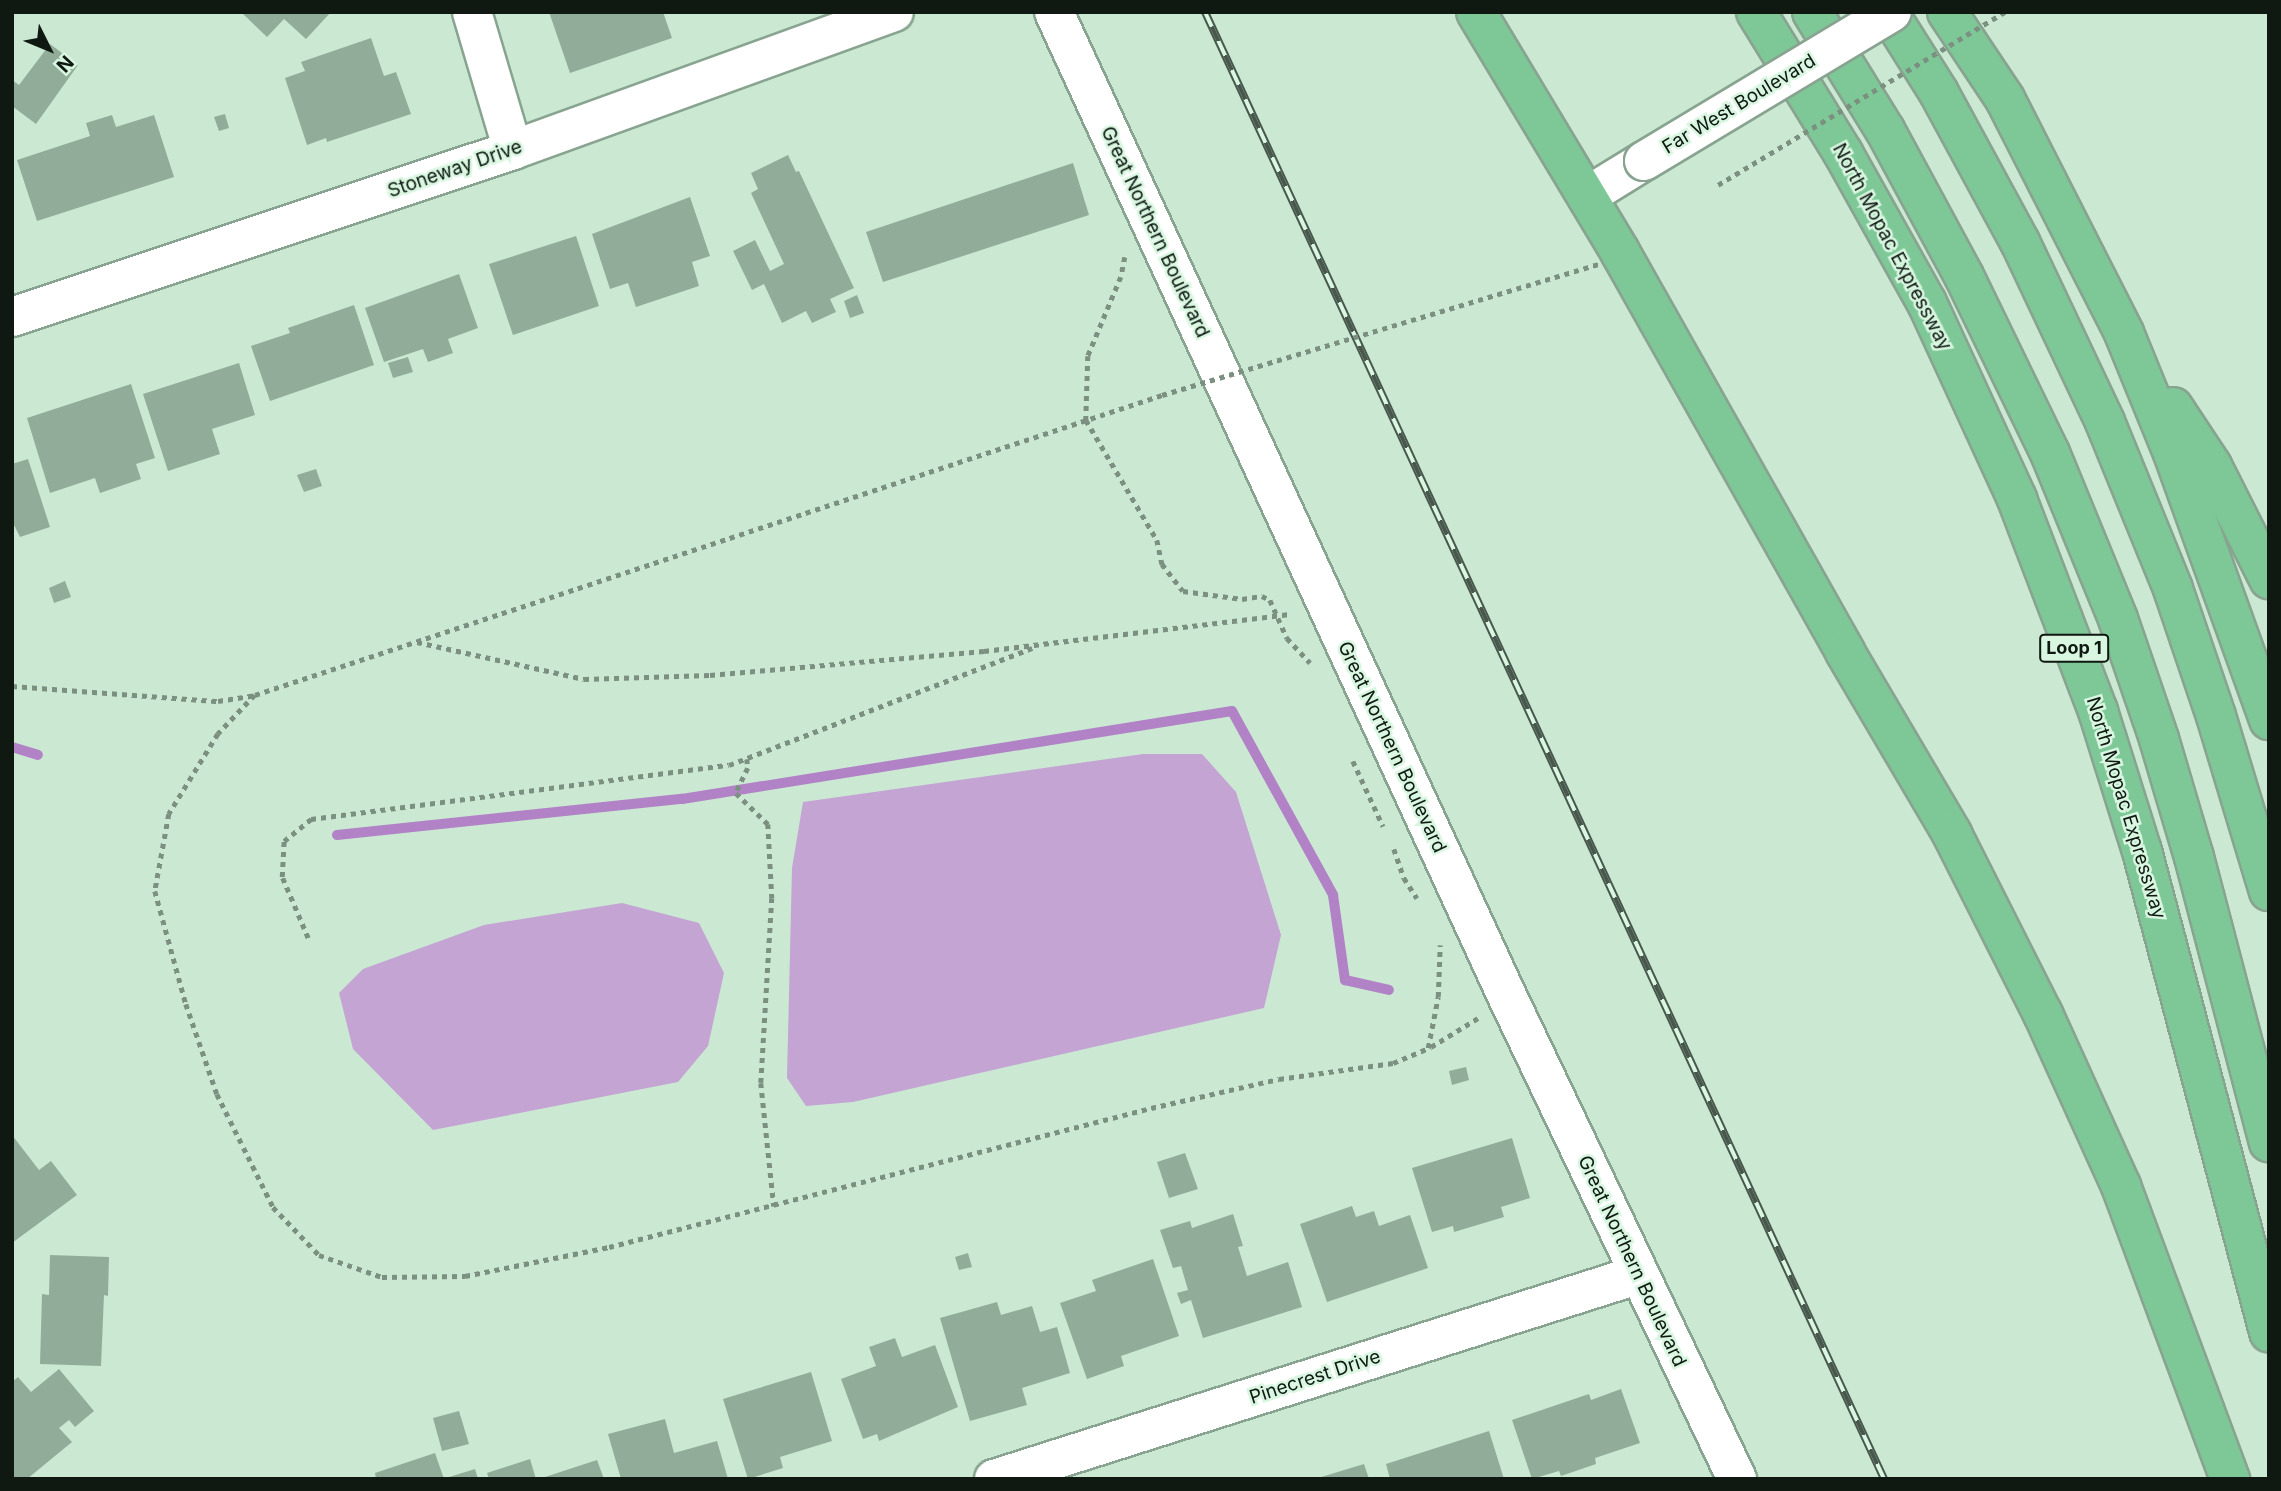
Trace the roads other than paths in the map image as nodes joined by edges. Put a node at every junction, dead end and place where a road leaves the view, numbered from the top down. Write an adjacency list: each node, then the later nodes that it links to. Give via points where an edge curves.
1 (472, 12): 9 (street)
2 (894, 12): 9 (street, Stoneway Drive)
3 (1054, 12): 17 (street, Great Northern Boulevard)
4 (1475, 12): 10 (highway)
5 (1756, 12): 18 (highway, North Mopac Expressway / Loop 1, via 1843,153 1927,303 2017,499 2098,711 2142,851)
6 (1812, 12): 16 (highway, via 1885,131 1964,276 2050,453 2112,606 2159,739 2194,858)
7 (1890, 12): 10 (street, Far West Boulevard, bridge); 15 (highway, via 2020,242 2105,422 2173,589)
8 (1947, 12): 12 (highway, via 2006,99)
9 (513, 150): 11 (street, Stoneway Drive)
10 (1587, 196): 21 (highway, via 1952,834 2037,1002 2121,1186)
11 (12, 317)
12 (2124, 333): 13 (highway, via 2212,466); 14 (highway, via 2178,465)
13 (2269, 579)
14 (2269, 720)
15 (2269, 891)
16 (2269, 1142)
17 (1637, 1275): 19 (street, Pinecrest Drive); 20 (street, Great Northern Boulevard)
18 (2269, 1334)
19 (994, 1479)
20 (1737, 1479)
21 (2230, 1479)

